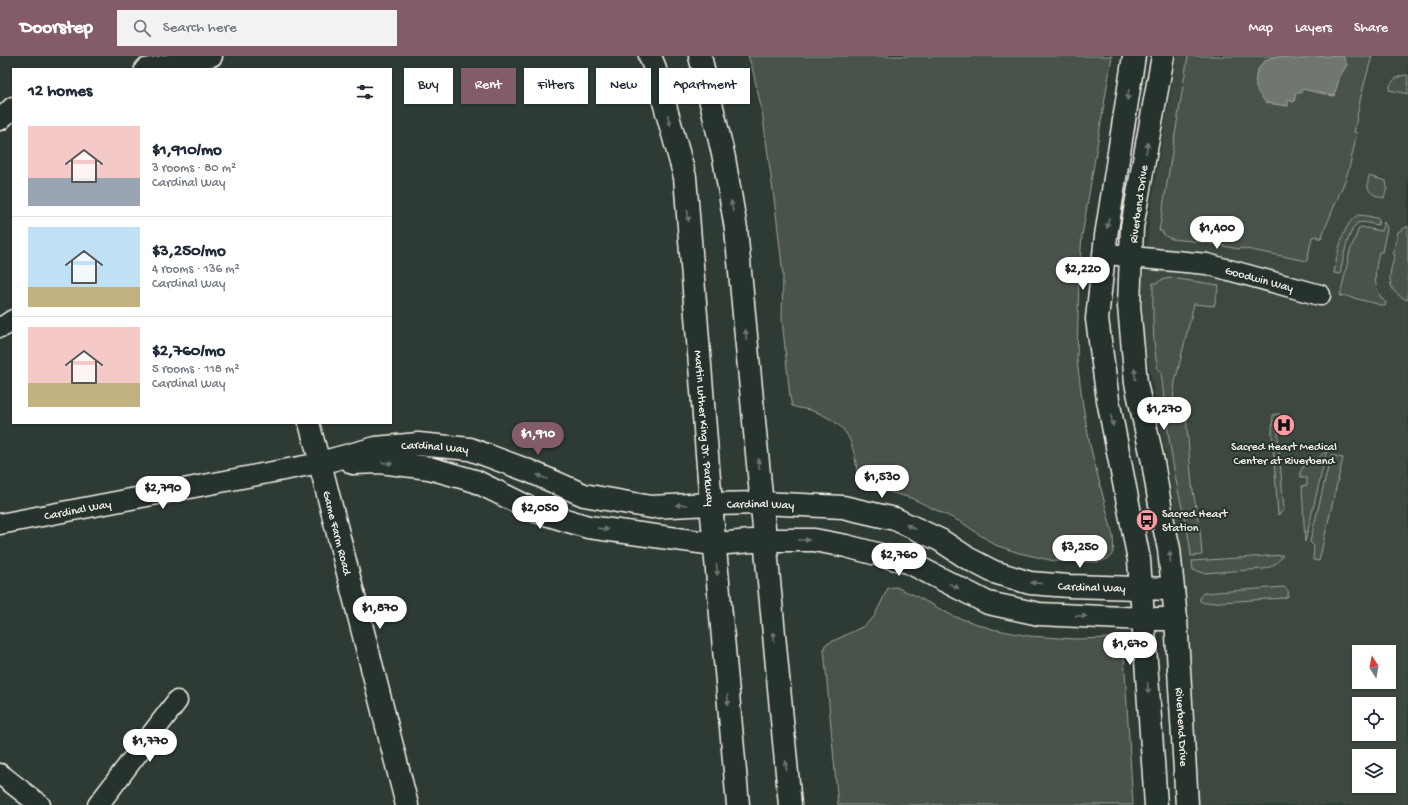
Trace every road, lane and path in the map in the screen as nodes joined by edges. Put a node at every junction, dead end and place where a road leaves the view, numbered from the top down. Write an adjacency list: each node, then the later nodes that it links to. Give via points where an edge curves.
1 (212, 56): 6 (street); 7 (street)
2 (650, 56): 18 (street, Martin Luther King Jr. Parkway, one-way to 18, via 684,177)
3 (700, 56): 17 (street, one-way to 3, via 736,229 724,158)
4 (1134, 56): 10 (street, one-way to 10)
5 (1163, 56): 11 (street, Riverbend Drive, one-way to 5, via 1132,227)
6 (150, 68)
7 (215, 68)
8 (12, 108): 9 (street)
9 (0, 120)
10 (1104, 253): 11 (street, Goodwin Way); 22 (street, one-way to 22, via 1097,319 1108,400 1139,560)
11 (1132, 257): 12 (street, Goodwin Way, via 1207,264); 23 (street, Riverbend Drive, one-way to 11, via 1169,549 1136,383 1129,306)
12 (1320, 295)
13 (12, 321): 14 (street)
14 (0, 327)
15 (309, 424): 16 (street, Game Farm Road)
16 (320, 463): 18 (street, Cardinal Way, one-way to 16, via 651,506 584,495 470,449 418,444 376,448); 19 (street, Cardinal Way); 21 (street, Cardinal Way, one-way to 21, via 380,462 429,468 475,481 536,511 588,527); 30 (street, Game Farm Road)
17 (762, 503): 18 (street, Cardinal Way); 20 (street); 22 (street, Cardinal Way, one-way to 17, via 1030,583 994,572 940,540 895,519 843,508)
18 (711, 504): 21 (street, Martin Luther King Jr. Parkway)
19 (0, 524)
20 (765, 540): 21 (street, Cardinal Way); 24 (street, Cardinal Way, one-way to 24, via 814,540 908,562 988,603 1039,614); 32 (street, one-way to 20)
21 (714, 544): 31 (street, Martin Luther King Jr. Parkway, one-way to 31)
22 (1141, 588): 23 (street, Cardinal Way); 24 (street)
23 (1173, 588): 25 (street, Riverbend Drive)
24 (1143, 619): 25 (street, Cardinal Way); 33 (street, one-way to 33)
25 (1176, 620): 34 (street, Riverbend Drive)
26 (177, 701): 29 (street)
27 (0, 774): 28 (street)
28 (40, 805)
29 (98, 805)
30 (407, 805)
31 (738, 805)
32 (790, 805)
33 (1156, 805)
34 (1187, 805)

